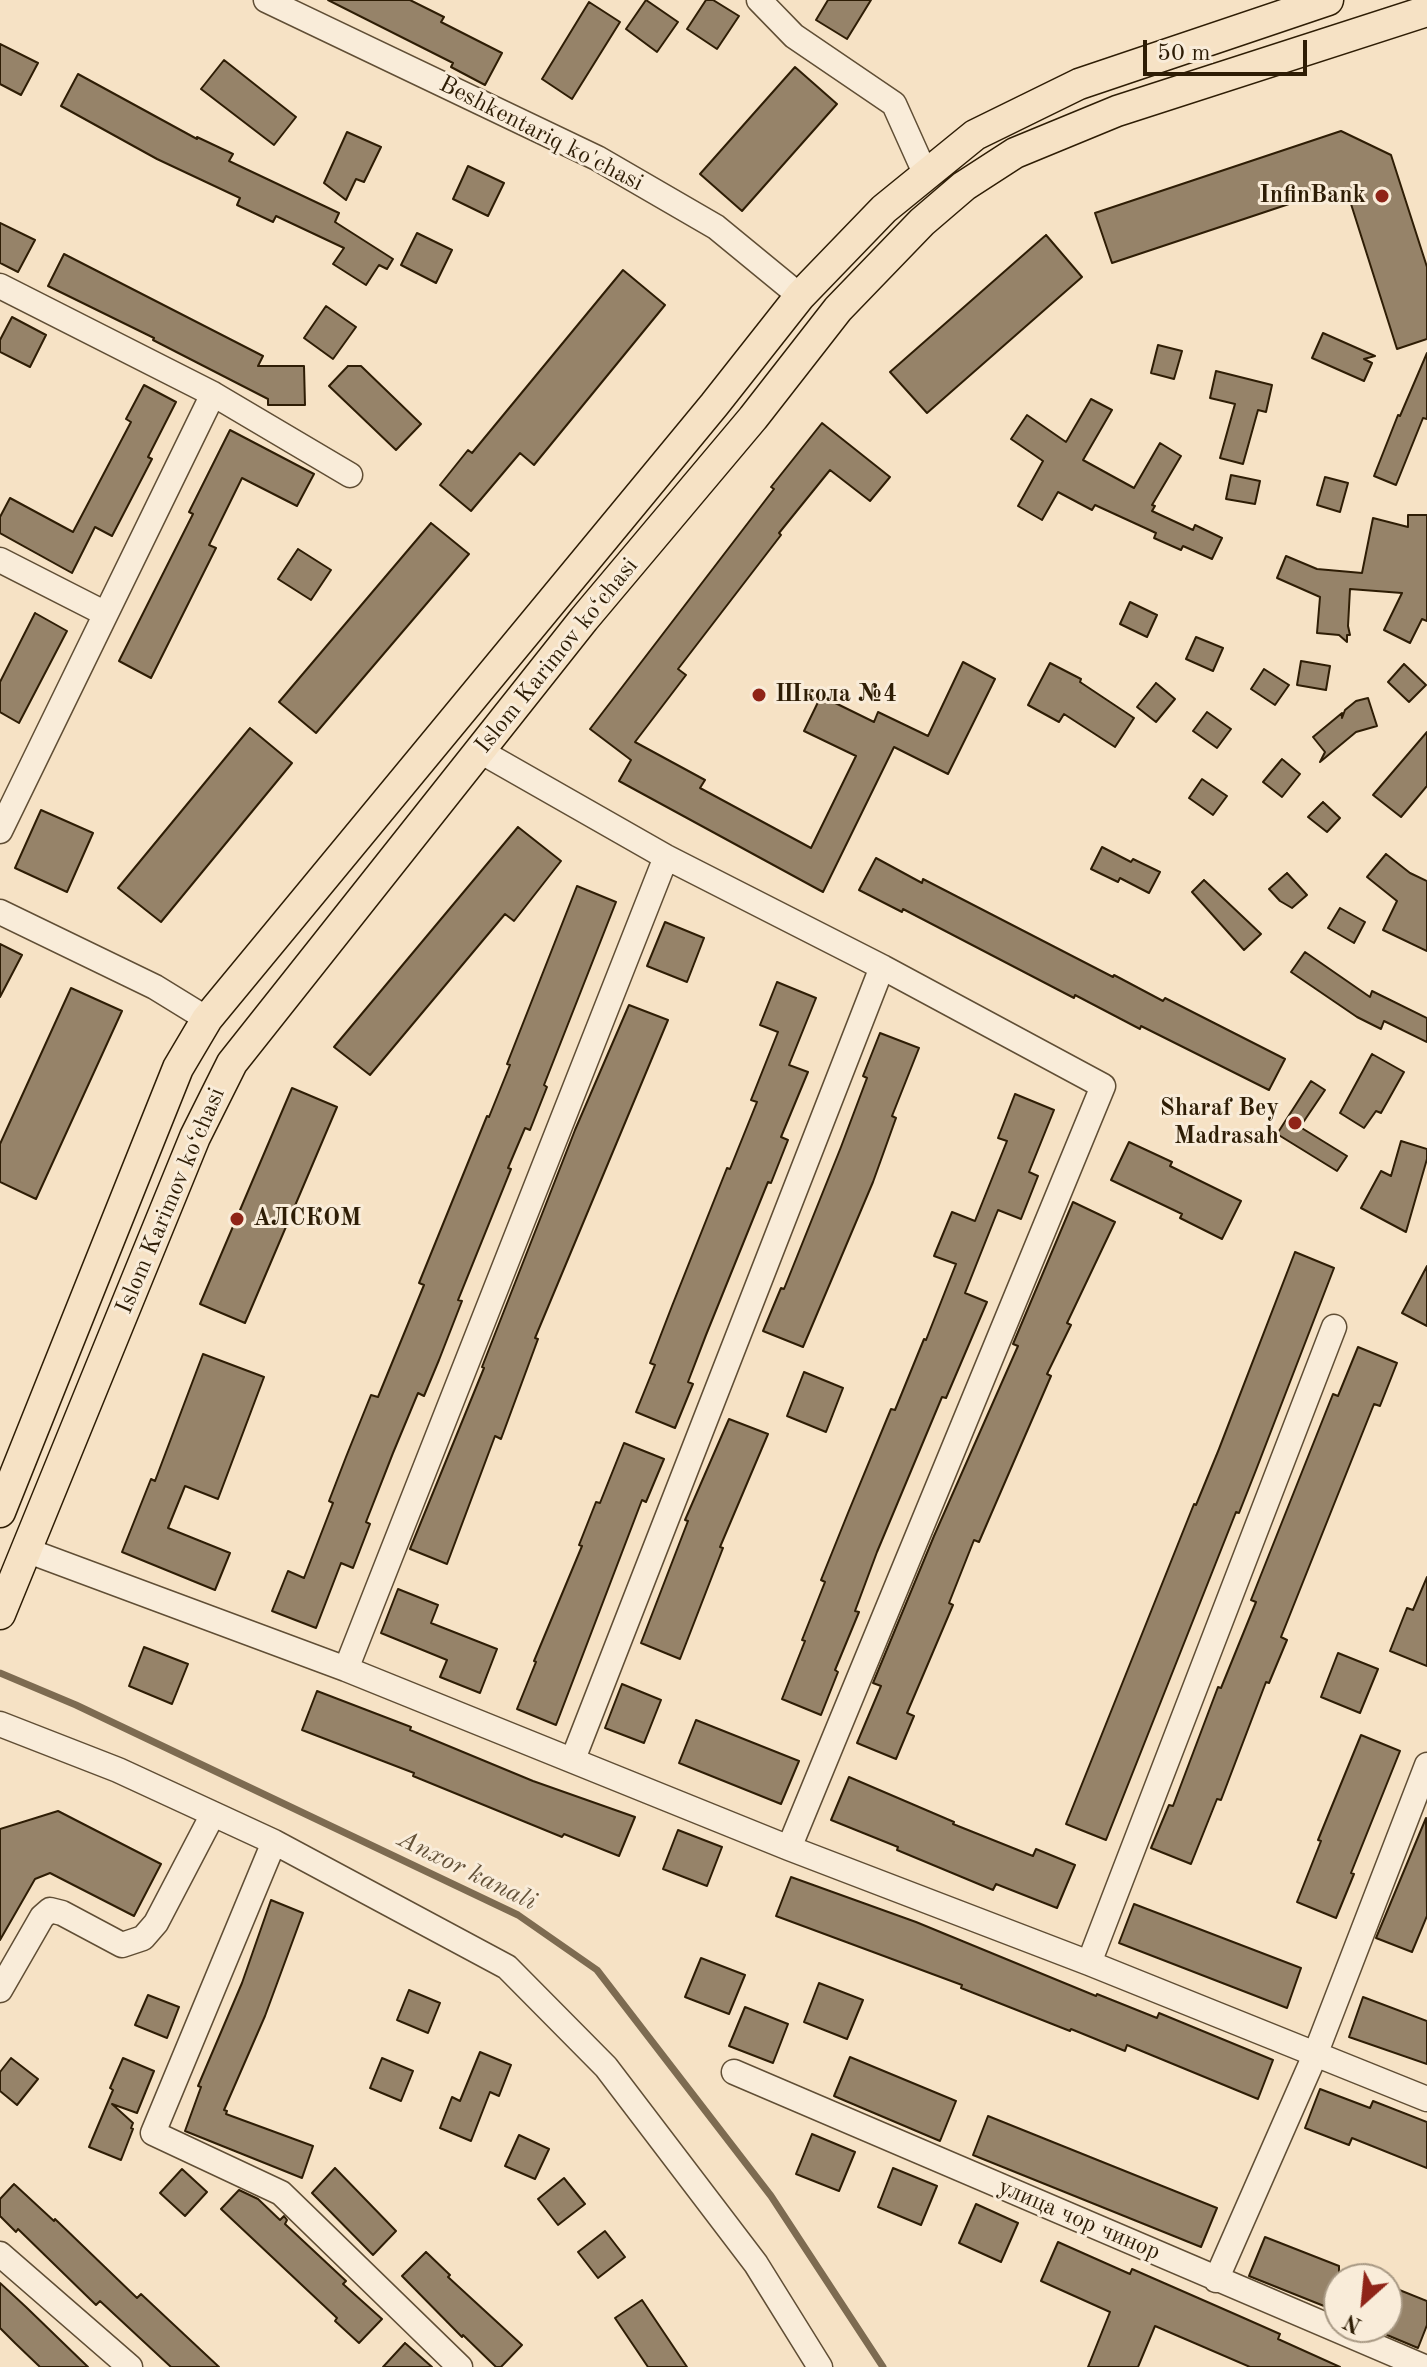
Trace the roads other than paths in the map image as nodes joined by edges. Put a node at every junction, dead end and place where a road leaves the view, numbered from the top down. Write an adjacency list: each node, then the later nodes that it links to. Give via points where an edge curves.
1 (266, 0): 7 (street, Beshkentariq ko'chasi, via 597,158 716,227)
2 (759, 0): 5 (street, via 794,36 894,104)
3 (1328, 0): 5 (main road, Islom Karimov ko‘chasi, via 1079,84 975,135)
4 (1427, 11): 12 (main road, Islom Karimov ko‘chasi, via 1117,111 1015,153 964,186 838,309)
5 (925, 173): 7 (main road, Islom Karimov ko‘chasi)
6 (0, 286): 8 (street)
7 (800, 296): 17 (main road, Islom Karimov ko‘chasi)
8 (213, 394): 9 (street); 11 (street)
9 (350, 475)
10 (0, 560): 11 (street)
11 (104, 613): 13 (street)
12 (480, 751): 14 (street); 20 (main road, Islom Karimov ko‘chasi, via 232,1063 195,1137)
13 (0, 831)
14 (666, 857): 16 (street); 22 (street)
15 (0, 912): 17 (street, via 155,987)
16 (882, 967): 24 (street); 28 (street, via 1103,1086)
17 (207, 1019): 19 (main road, Islom Karimov ko‘chasi, via 178,1068)
18 (1334, 1327): 29 (street)
19 (0, 1512)
20 (26, 1550): 21 (main road, Islom Karimov ko‘chasi); 22 (street)
21 (3, 1598)
22 (346, 1669): 24 (street)
23 (0, 1724): 26 (street)
24 (573, 1759): 28 (street)
25 (1427, 1765): 31 (street)
26 (213, 1814): 27 (street); 30 (street, via 143,1938 122,1945 50,1910)
27 (274, 1842): 37 (street, via 153,2133 281,2193); 38 (street, via 507,1967 606,2067 756,2264)
28 (789, 1848): 29 (street)
29 (1089, 1963): 31 (street)
30 (0, 1990)
31 (1315, 2055): 33 (street); 35 (street)
32 (734, 2072): 35 (street, улица чор чинор)
33 (1427, 2099)
34 (0, 2254): 36 (street)
35 (1216, 2280): 39 (street, улица чор чинор)
36 (130, 2367)
37 (460, 2367)
38 (820, 2367)
39 (1424, 2367)

